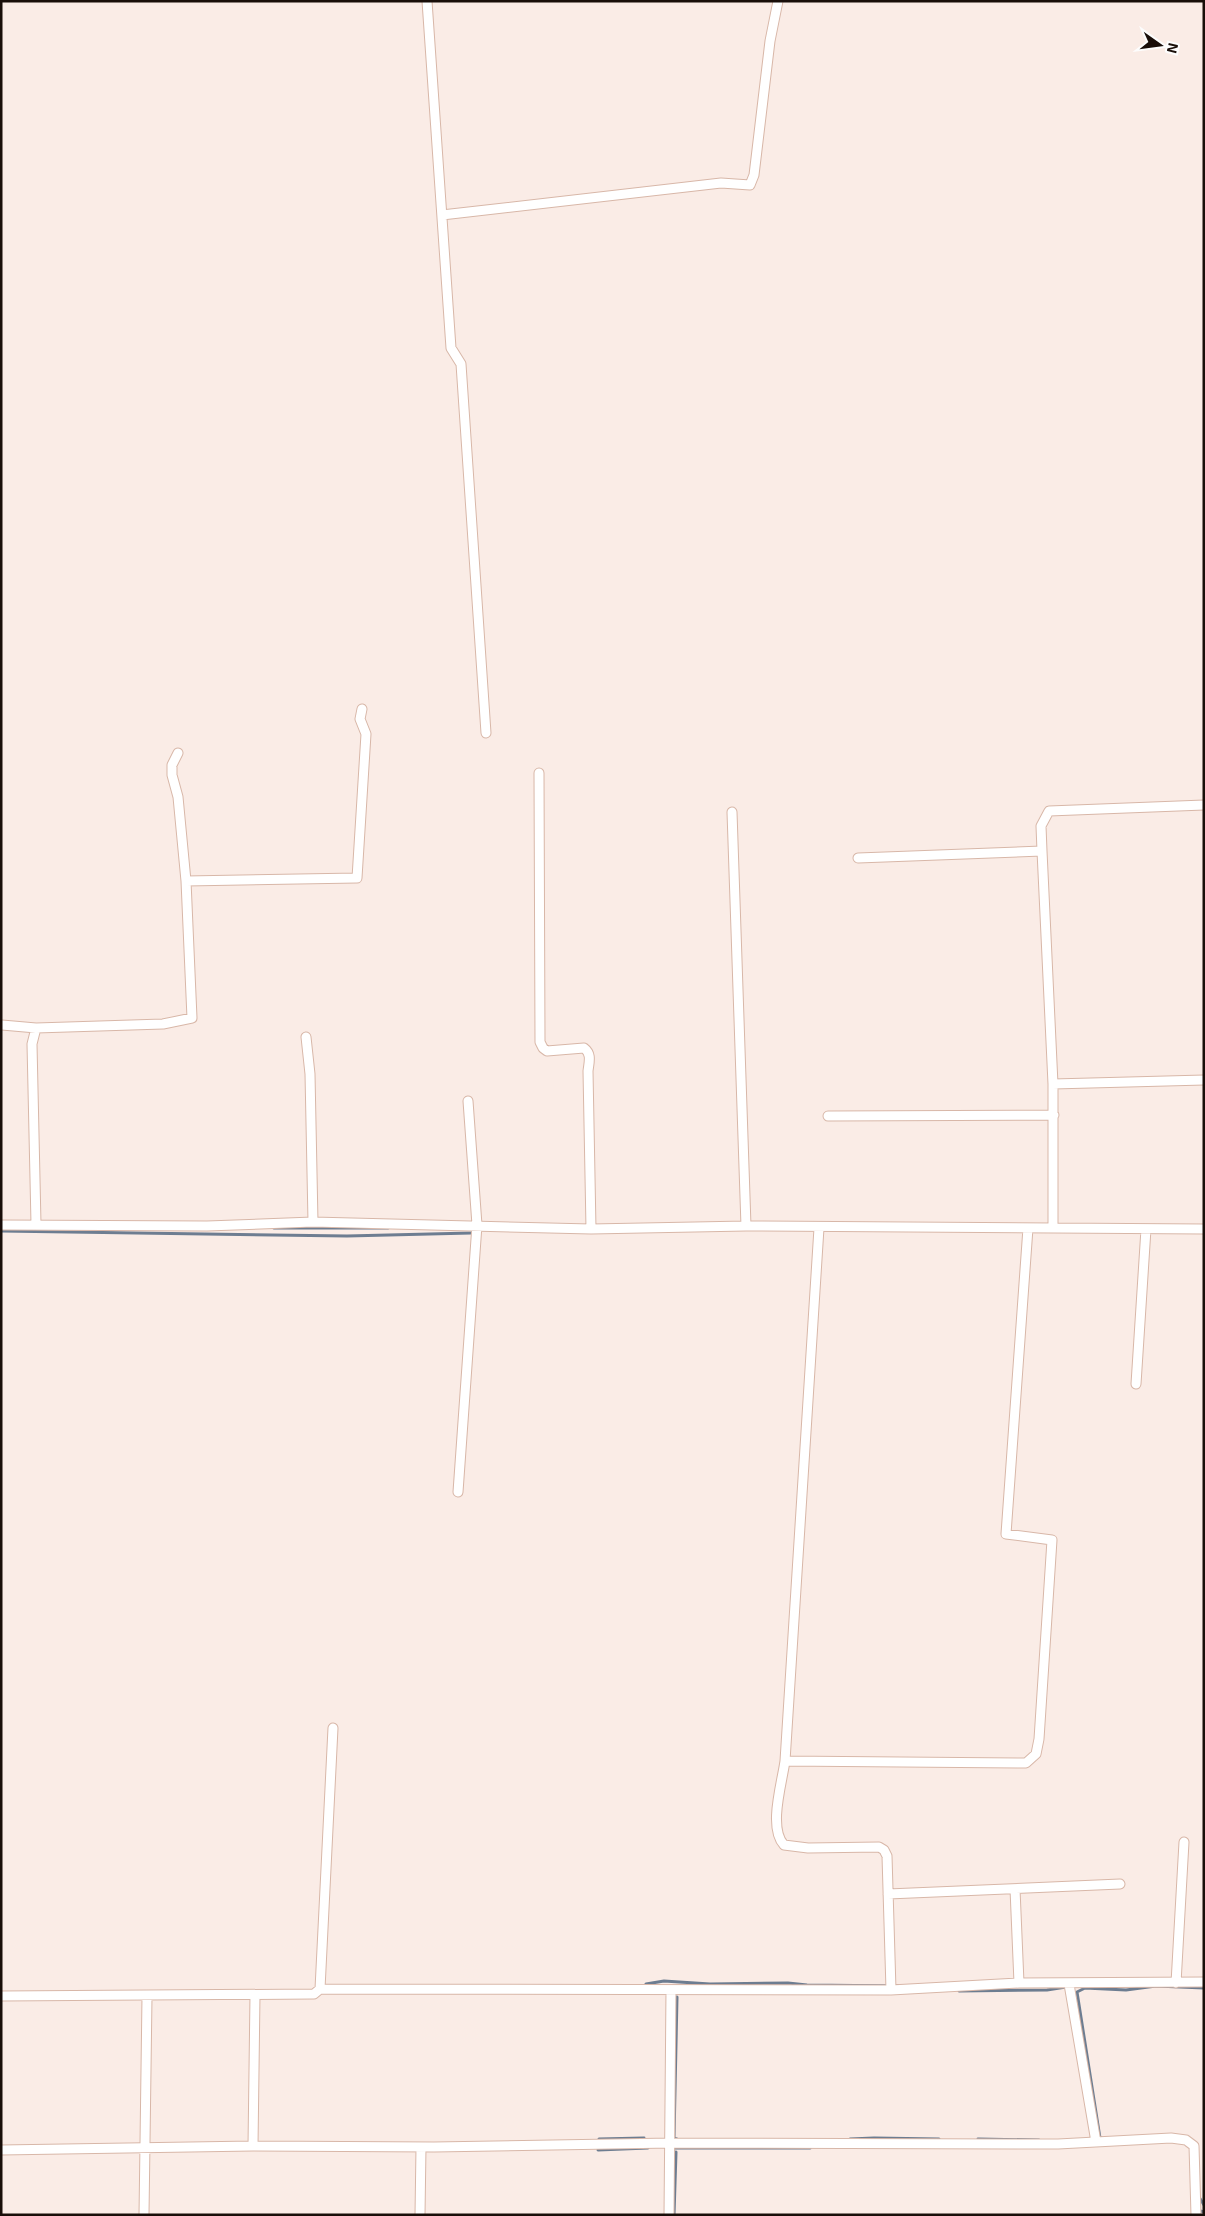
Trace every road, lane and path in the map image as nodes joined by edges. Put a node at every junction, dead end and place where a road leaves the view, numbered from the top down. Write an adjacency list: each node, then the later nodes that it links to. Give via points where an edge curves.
1 (427, 1): 3 (street)
2 (778, 1): 3 (street, via 768,50 754,175 750,185 720,184)
3 (442, 215): 5 (street, via 451,348 461,364)
4 (362, 709): 12 (street, via 360,719 366,734 357,878)
5 (486, 733)
6 (178, 753): 12 (street, via 172,774 178,797)
7 (539, 773): 30 (street, via 540,1042 548,1051 584,1048 590,1057)
8 (1204, 805): 10 (street, via 1049,811 1041,826)
9 (732, 812): 25 (street)
10 (1042, 850): 11 (street); 17 (street)
11 (858, 858)
12 (186, 882): 14 (street, via 192,1018 170,1024)
13 (2, 1025): 14 (street)
14 (36, 1028): 22 (street, via 32,1044)
15 (306, 1037): 21 (street)
16 (1204, 1080): 17 (street)
17 (1053, 1084): 19 (street)
18 (468, 1101): 24 (street)
19 (1054, 1115): 20 (street); 28 (street)
20 (828, 1116)
21 (313, 1222): 22 (street, via 207,1226); 24 (street)
22 (36, 1224): 23 (street)
23 (1, 1225)
24 (476, 1225): 30 (street); 33 (street)
25 (746, 1226): 26 (street); 30 (street)
26 (819, 1228): 27 (street); 35 (street)
27 (1028, 1228): 28 (street); 35 (street, via 1006,1534 1052,1540 1036,1754 1026,1763)
28 (1053, 1228): 29 (street)
29 (1146, 1228): 31 (street); 32 (street)
30 (591, 1229)
31 (1204, 1229)
32 (1136, 1384)
33 (458, 1492)
34 (333, 1728): 44 (street)
35 (785, 1760): 39 (street, via 776,1826 779,1840 784,1846 808,1848 879,1847 884,1850)
36 (1184, 1842): 40 (street)
37 (1120, 1884): 38 (street)
38 (1015, 1889): 39 (street); 42 (street)
39 (888, 1894): 46 (street)
40 (1176, 1982): 41 (street); 43 (street)
41 (1204, 1982)
42 (1019, 1984): 43 (street); 46 (street)
43 (1069, 1984): 50 (street)
44 (320, 1989): 45 (street); 47 (street, via 314,1994)
45 (671, 1990): 46 (street); 51 (street)
46 (891, 1990)
47 (255, 1995): 49 (street); 52 (street)
48 (1, 1996): 49 (street)
49 (147, 1996): 54 (street)
50 (1096, 2142): 51 (street); 59 (street, via 1171,2138 1191,2142 1195,2154)
51 (671, 2143): 53 (street); 58 (street)
52 (253, 2146): 53 (street); 54 (street)
53 (421, 2147): 57 (street)
54 (144, 2148): 55 (street); 56 (street)
55 (1, 2150)
56 (144, 2215)
57 (420, 2215)
58 (669, 2215)
59 (1196, 2215)

